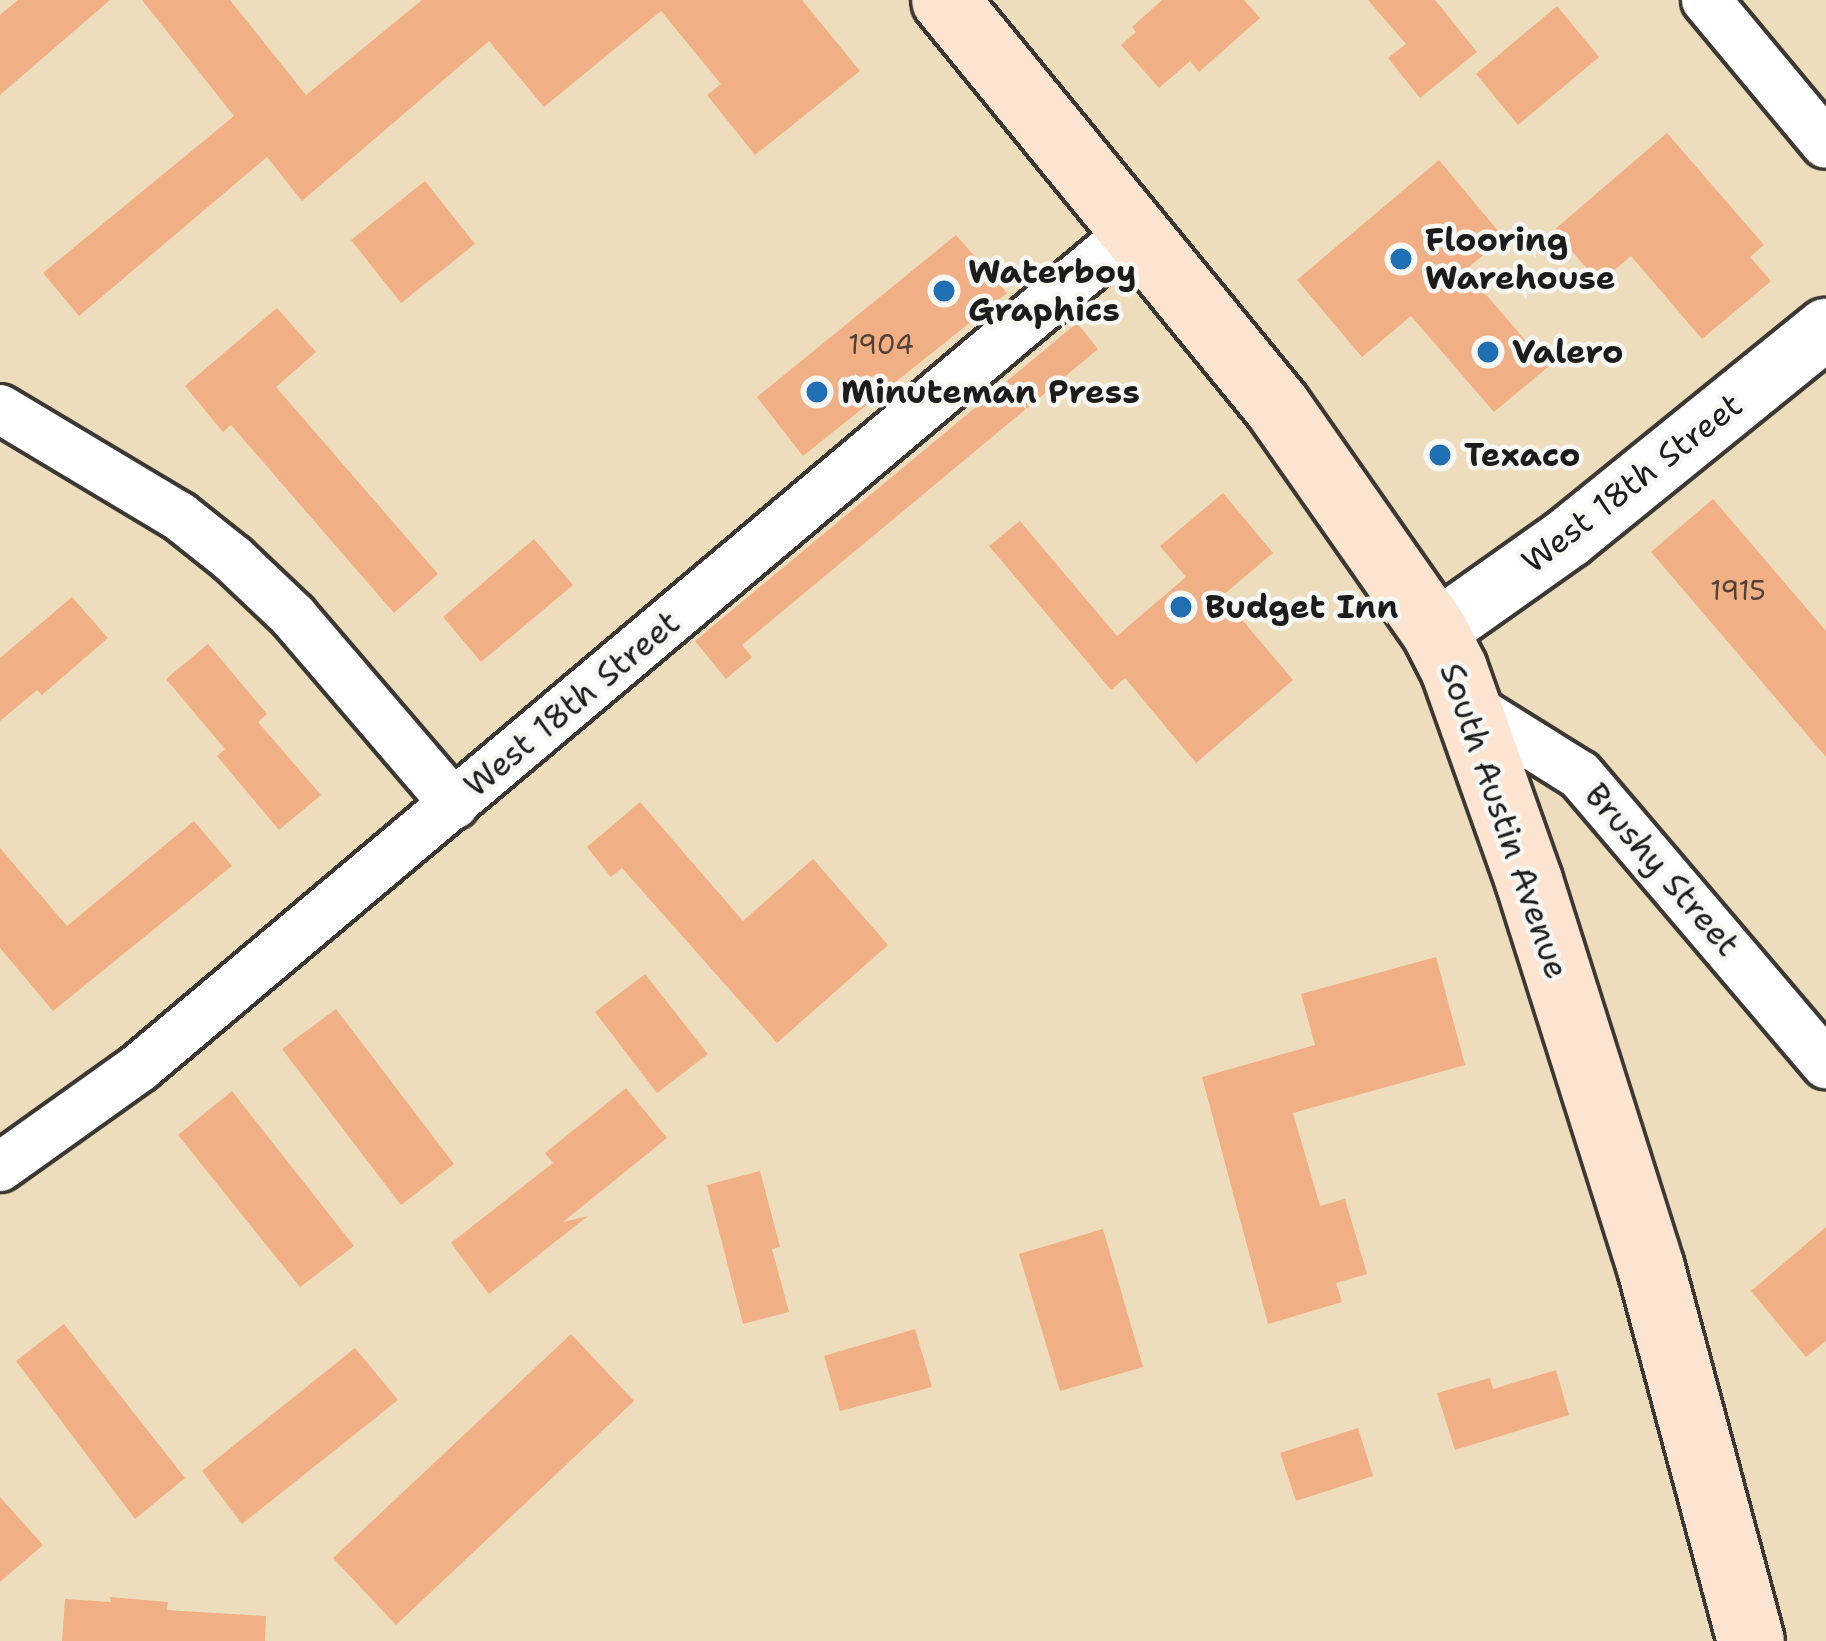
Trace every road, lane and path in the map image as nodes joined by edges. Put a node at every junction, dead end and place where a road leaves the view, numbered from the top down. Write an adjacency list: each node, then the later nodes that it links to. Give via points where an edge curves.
1 (945, 0): 4 (main road, South Austin Avenue)
2 (1706, 0): 3 (street)
3 (1826, 144)
4 (1135, 229): 7 (main road, South Austin Avenue, via 1277,406); 9 (street, West 18th Street)
5 (1826, 328): 7 (street, West 18th Street, via 1569,537)
6 (0, 410): 9 (street, via 179,516 233,559 293,616)
7 (1435, 632): 8 (main road, South Austin Avenue)
8 (1471, 707): 10 (street, Brushy Street, via 1580,775); 12 (main road, South Austin Avenue, via 1651,1268)
9 (454, 804): 11 (street, West 18th Street, via 140,1067)
10 (1823, 1053)
11 (0, 1167)
12 (1751, 1641)

